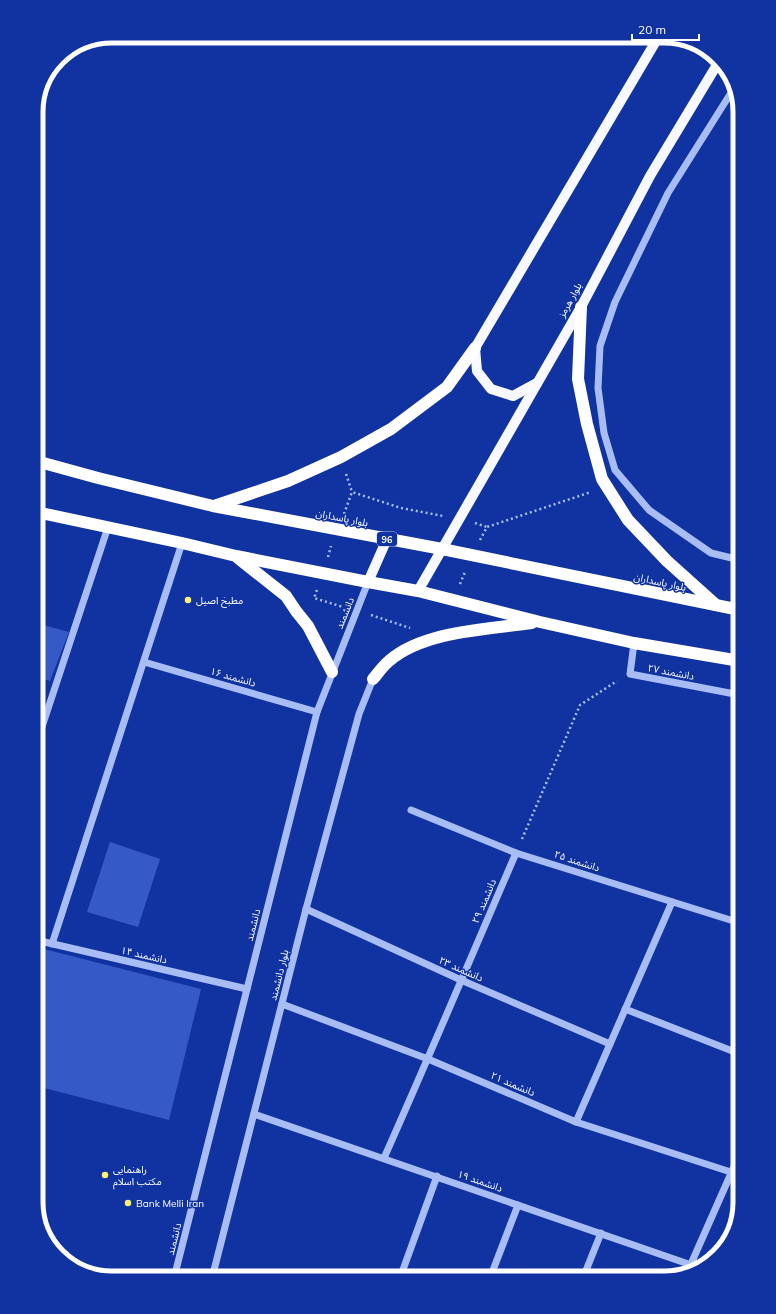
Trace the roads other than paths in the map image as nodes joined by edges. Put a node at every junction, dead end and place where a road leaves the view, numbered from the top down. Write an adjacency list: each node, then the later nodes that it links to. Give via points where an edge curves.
1 (655, 43): 5 (main road)
2 (715, 66): 4 (main road, بلوار هرمز, via 650,176)
3 (730, 94): 15 (street, via 668,193 615,302 600,346 598,388 604,433 615,470 649,510 711,553)
4 (581, 307): 6 (main road, بلوار هرمز); 18 (highway, via 578,379 602,479 628,520 667,561)
5 (475, 348): 6 (main road, via 477,370 491,389 513,396); 8 (highway, via 447,387 391,429 341,457 288,481)
6 (537, 383): 13 (main road, بلوار هرمز)
7 (43, 463): 8 (highway, بلوار پاسداران / 96)
8 (213, 506): 11 (highway, بلوار پاسداران / 96)
9 (43, 513): 10 (highway)
10 (108, 527): 12 (highway); 28 (street)
11 (387, 539): 13 (highway, بلوار پاسداران / 96); 16 (main road)
12 (182, 543): 14 (highway); 23 (street)
13 (442, 549): 17 (main road, بلوار هرمز); 18 (highway, بلوار پاسداران / 96)
14 (236, 556): 16 (highway); 24 (highway, via 286,596 308,626)
15 (733, 558)
16 (368, 582): 17 (highway); 24 (street, دانشمند)
17 (418, 591): 20 (highway)
18 (717, 606): 19 (highway, بلوار پاسداران / 96)
19 (733, 609)
20 (540, 622): 21 (highway); 25 (highway, via 438,637 413,645 389,661)
21 (634, 643): 22 (highway); 26 (street, دانشمند ۲۷, via 630,674)
22 (733, 660)
23 (144, 662): 27 (street, دانشمند ۱۶); 35 (street)
24 (332, 672): 27 (street, دانشمند)
25 (373, 679): 32 (street, بلوار دانشمند, via 359,714)
26 (733, 694)
27 (317, 712): 37 (street, دانشمند)
28 (43, 724)
29 (411, 810): 30 (street, دانشمند ۲۵)
30 (516, 852): 31 (street, دانشمند ۲۵); 36 (street, دانشمند ۲۹)
31 (672, 902): 33 (street, دانشمند ۲۵); 39 (street)
32 (306, 909): 36 (street, دانشمند ۲۳); 38 (street, بلوار دانشمند)
33 (733, 921)
34 (43, 942): 35 (street, دانشمند ۱۴)
35 (52, 944): 37 (street, دانشمند ۱۴)
36 (461, 980): 40 (street, دانشمند ۲۳); 42 (street, دانشمند ۲۹)
37 (247, 989): 51 (street, دانشمند)
38 (282, 1004): 42 (street, دانشمند ۲۱); 43 (street, بلوار دانشمند)
39 (625, 1009): 40 (street); 41 (street)
40 (610, 1044): 44 (street)
41 (733, 1051)
42 (428, 1059): 44 (street, دانشمند ۲۱); 45 (street, دانشمند ۲۹)
43 (254, 1114): 45 (street, دانشمند ۱۹); 52 (street, بلوار دانشمند)
44 (576, 1122): 46 (street, دانشمند ۲۱)
45 (384, 1158): 47 (street, دانشمند ۱۹)
46 (732, 1173): 50 (street)
47 (437, 1176): 48 (street, دانشمند ۱۹); 53 (street)
48 (518, 1205): 49 (street, دانشمند ۱۹); 54 (street)
49 (601, 1233): 50 (street, دانشمند ۱۹); 55 (street)
50 (691, 1264)
51 (176, 1271)
52 (214, 1271)
53 (403, 1271)
54 (493, 1271)
55 (587, 1271)

